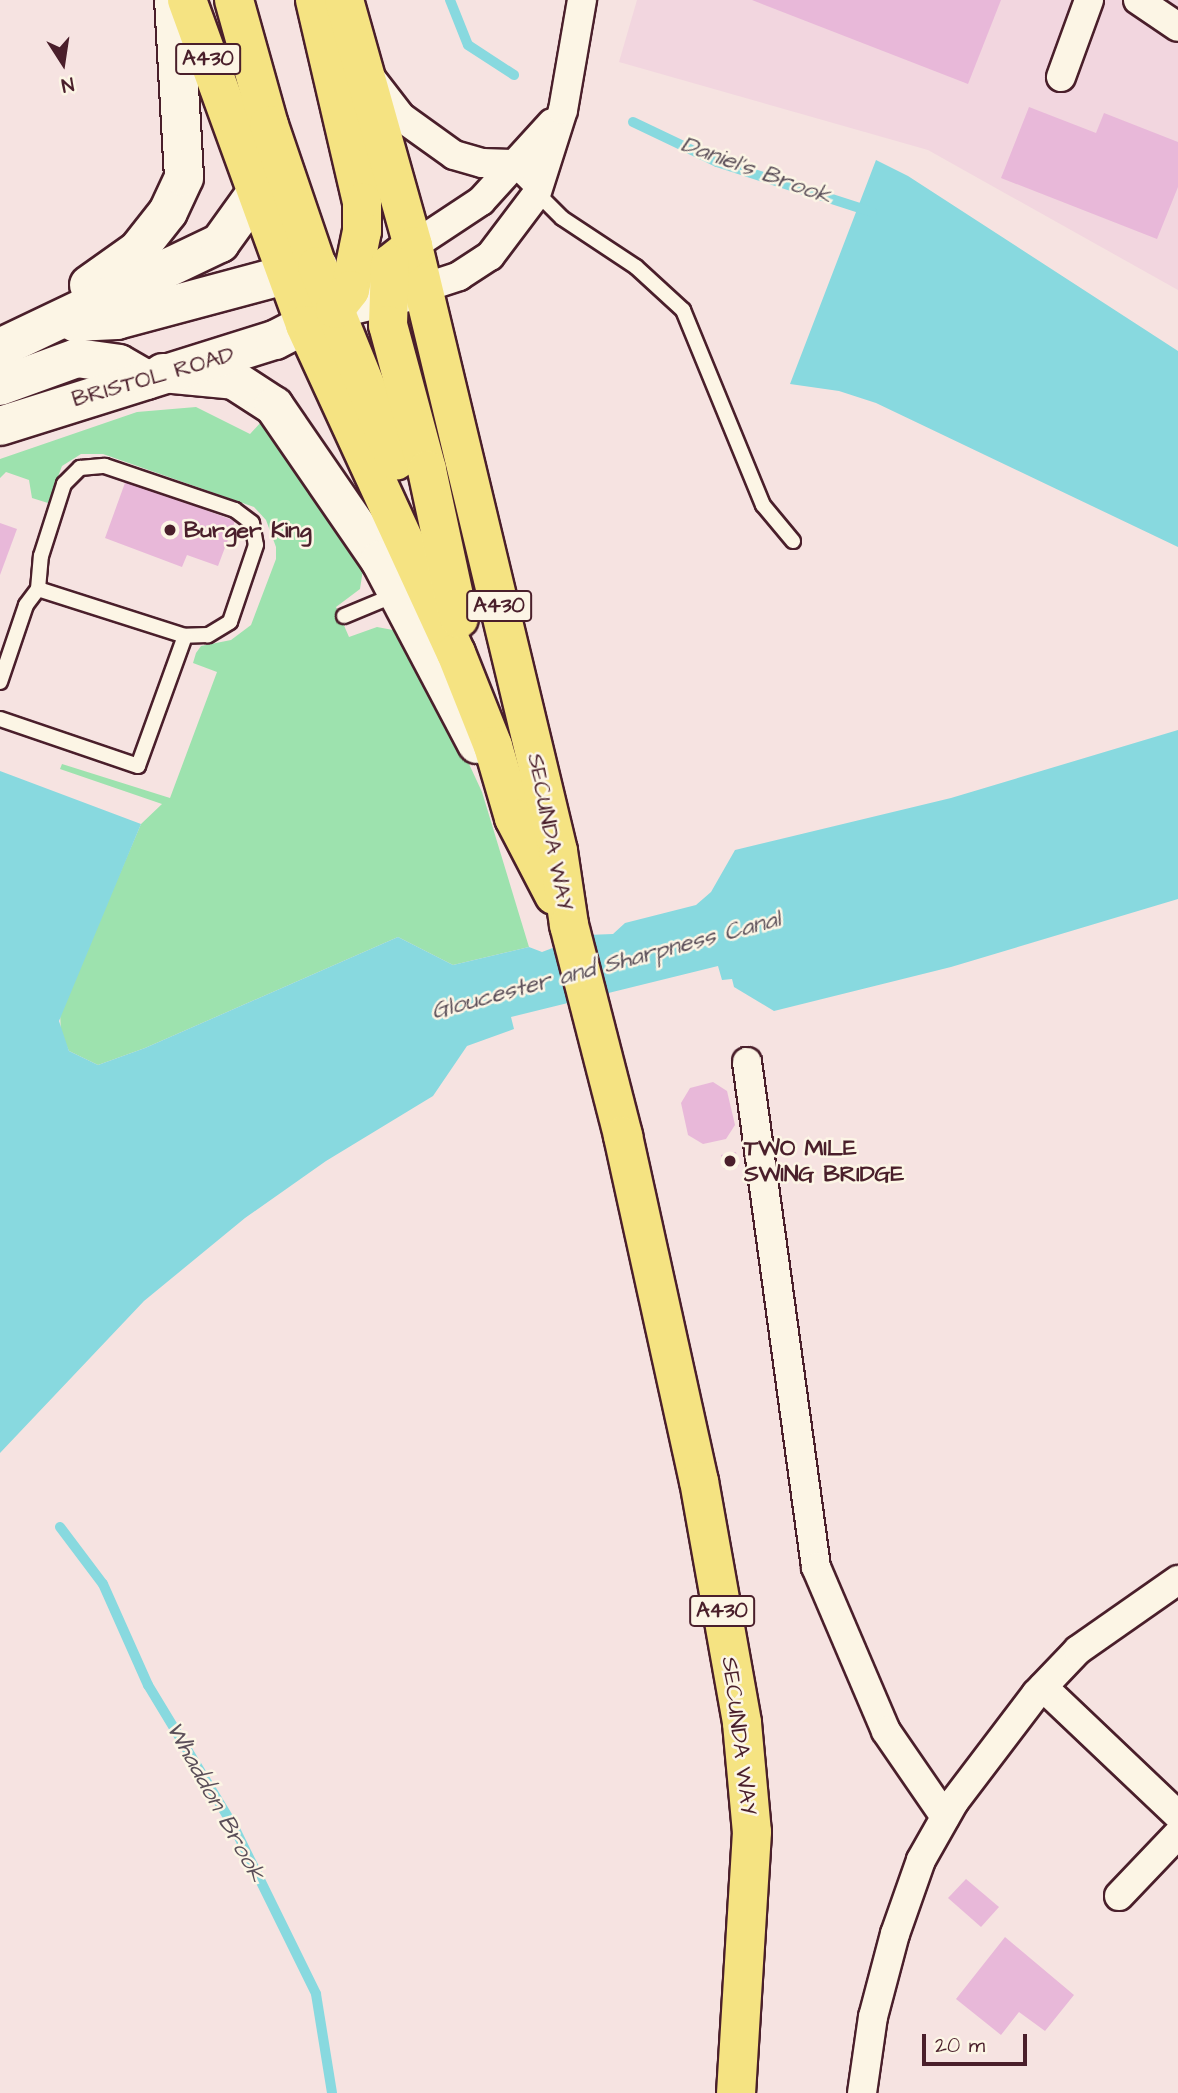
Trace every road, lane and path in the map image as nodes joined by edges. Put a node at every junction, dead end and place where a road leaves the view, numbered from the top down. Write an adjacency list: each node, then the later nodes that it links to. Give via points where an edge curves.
1 (174, 0): 21 (street, via 184,177 168,212 138,250 85,288)
2 (187, 0): 15 (main road, A430)
3 (234, 0): 12 (main road, A430)
4 (315, 0): 17 (main road, via 362,202 362,231)
5 (344, 0): 10 (main road, A430)
6 (582, 0): 13 (street)
7 (1089, 0): 11 (street)
8 (1138, 0): 9 (street)
9 (1178, 27)
10 (362, 67): 14 (street, via 401,117 428,140 463,158); 19 (main road, A430)
11 (1061, 77)
12 (263, 103): 15 (street); 18 (main road, A430)
13 (563, 110): 14 (street); 16 (street)
14 (516, 166): 16 (lane); 19 (street)
15 (256, 193): 18 (main road, A430); 21 (street, via 220,243)
16 (536, 195): 19 (street, via 490,256 459,276); 26 (lane, via 636,267 683,310 763,505)
17 (354, 260): 18 (street); 19 (street); 20 (main road, via 350,290)
18 (300, 270): 20 (main road, A430); 21 (street, via 117,320)
19 (410, 275): 20 (street, BRISTOL ROAD); 29 (main road, A430, via 387,325 427,470); 36 (main road, SECUNDA WAY / A430, via 558,851)
20 (320, 317): 23 (street, BRISTOL ROAD, via 275,340); 29 (main road, A430); 34 (main road, SECUNDA WAY / A430)
21 (50, 324): 22 (street)
22 (0, 348)
23 (155, 377): 24 (street, via 118,364 77,358); 25 (street, BRISTOL ROAD); 28 (street, via 234,380 274,406 318,463)
24 (0, 386)
25 (0, 426)
26 (793, 541)
27 (38, 589): 31 (lane); 31 (lane, via 41,556 64,484 80,468 105,466 235,510 252,523 256,545 230,622 208,635); 32 (lane, via 26,605)
28 (398, 593): 30 (lane); 35 (street)
29 (455, 606): 34 (main road, A430)
30 (344, 617)
31 (185, 636): 33 (lane, via 138,766)
32 (0, 682)
33 (0, 719)
34 (493, 746): 35 (main road, SECUNDA WAY / A430)
35 (514, 818): 36 (main road, SECUNDA WAY / A430)
36 (569, 925): 44 (main road, SECUNDA WAY / A430, via 623,1136 699,1481 742,1723 751,1844)
37 (747, 1062): 41 (street, via 816,1567 887,1731)
38 (1178, 1580): 39 (street, via 1078,1650)
39 (1043, 1687): 40 (street); 41 (street)
40 (1178, 1815)
41 (945, 1817): 45 (street, via 921,1860 895,1934 873,2017)
42 (1178, 1834): 43 (street)
43 (1119, 1896)
44 (736, 2093)
45 (862, 2093)

